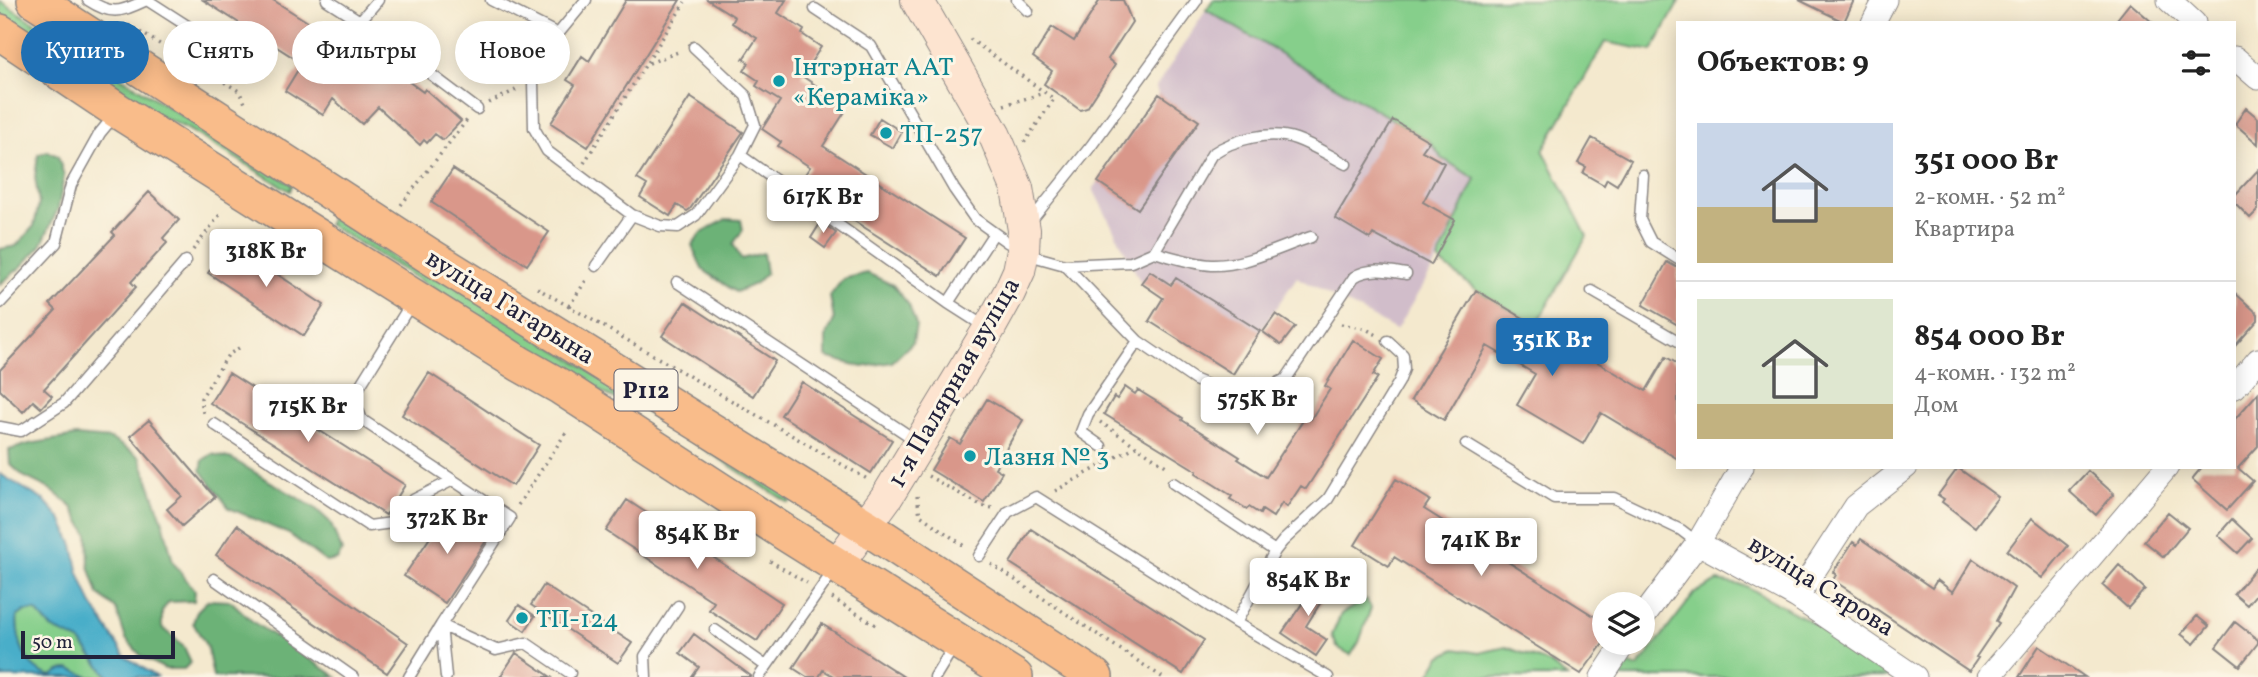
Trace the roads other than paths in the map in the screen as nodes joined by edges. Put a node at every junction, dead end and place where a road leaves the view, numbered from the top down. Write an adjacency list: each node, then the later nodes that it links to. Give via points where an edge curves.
1 (35, 0): 30 (main road, вуліца Гагарына / Р112)
2 (88, 0): 3 (lane, via 103,10 121,10)
3 (147, 0): 15 (lane)
4 (327, 0): 16 (lane)
5 (378, 0): 16 (lane)
6 (491, 0): 17 (lane)
7 (586, 0): 18 (lane)
8 (917, 0): 34 (street, 1-я Палярная вуліца, via 995,136 1017,188)
9 (1017, 0): 14 (lane)
10 (1196, 0): 34 (lane, via 1091,146)
11 (1885, 0): 19 (street)
12 (2169, 0): 20 (street)
13 (815, 9): 34 (lane, via 870,46 975,219)
14 (1028, 11)
15 (180, 21)
16 (360, 21)
17 (532, 21)
18 (569, 21)
19 (1874, 21)
20 (2192, 21)
21 (0, 32): 26 (main road, вуліца Гагарына / Р112)
22 (694, 47): 27 (lane, via 746,96 755,125)
23 (441, 82): 25 (lane)
24 (533, 84): 31 (lane, via 534,128 547,151)
25 (477, 109)
26 (118, 111): 32 (main road, вуліца Гагарына / Р112); 44 (lane, via 71,185 56,243)
27 (740, 155): 31 (lane, via 696,215 678,228); 45 (lane)
28 (1346, 163): 35 (lane, via 1281,136 1224,146 1212,154)
29 (1643, 176): 36 (lane, via 1640,220 1651,242)
30 (325, 189): 32 (main road); 62 (main road, вуліца Гагарына / Р112)
31 (632, 215): 39 (lane)
32 (301, 225): 43 (main road, вуліца Гагарына / Р112)
33 (1311, 237): 35 (lane, via 1225,264)
34 (1014, 238): 38 (lane, via 1036,257); 45 (lane); 46 (street, 1-я Палярная вуліца, via 1019,271)
35 (1154, 252): 38 (lane, via 1131,262)
36 (1676, 258)
37 (186, 261): 53 (lane, via 64,404 21,431)
38 (1065, 265): 48 (lane)
39 (596, 266)
40 (1406, 274): 48 (lane, via 1383,271 1354,277 1286,379 1250,391 1217,389 1195,380)
41 (677, 282): 56 (lane)
42 (1592, 291): 47 (lane)
43 (415, 299): 60 (lane, via 352,397 362,420); 66 (main road, вуліца Гагарына / Р112, via 561,387 771,524)
44 (0, 303)
45 (948, 303): 46 (lane)
46 (989, 329): 56 (street, 1-я Палярная вуліца)
47 (1676, 340)
48 (1138, 341): 55 (lane, via 1088,414 1081,432)
49 (1388, 341): 64 (lane, via 1404,361 1399,382 1328,499)
50 (2258, 360): 51 (street)
51 (2236, 386)
52 (214, 424): 60 (lane, via 369,526 392,523 413,500)
53 (0, 427)
54 (1466, 444): 63 (lane, via 1554,498 1614,498)
55 (1101, 446)
56 (921, 458): 62 (street, 1-я Палярная вуліца)
57 (1741, 469): 63 (street)
58 (2165, 469): 89 (street)
59 (1894, 470): 68 (street, via 1856,506)
60 (453, 480): 72 (lane, via 510,518)
61 (1173, 483): 64 (lane)
62 (865, 526): 66 (street, 1-я Палярная вуліца); 85 (main road, вуліца Гагарына / Р112)
63 (1698, 543): 68 (street, вуліца Сярова); 69 (street)
64 (1275, 551): 71 (lane)
65 (979, 556): 71 (lane, via 1008,512 1036,496)
66 (829, 578): 74 (main road, вуліца Гагарына / Р112); 76 (lane)
67 (214, 579): 78 (lane)
68 (1797, 597): 88 (street, вуліца Сярова)
69 (1655, 601)
70 (678, 606): 81 (lane, via 645,656)
71 (1236, 623): 86 (lane)
72 (440, 625): 77 (lane, via 496,650 526,643); 79 (lane); 80 (lane)
73 (715, 629): 76 (lane)
74 (957, 640): 83 (lane); 84 (main road, вуліца Гагарына / Р112)
75 (1616, 655): 87 (street)
76 (766, 666): 82 (lane)
77 (570, 673)
78 (353, 677)
79 (409, 677)
80 (446, 677)
81 (646, 677)
82 (759, 677)
83 (935, 677)
84 (1014, 677)
85 (1095, 677)
86 (1328, 677)
87 (1602, 677)
88 (1915, 677)
89 (1989, 677)

